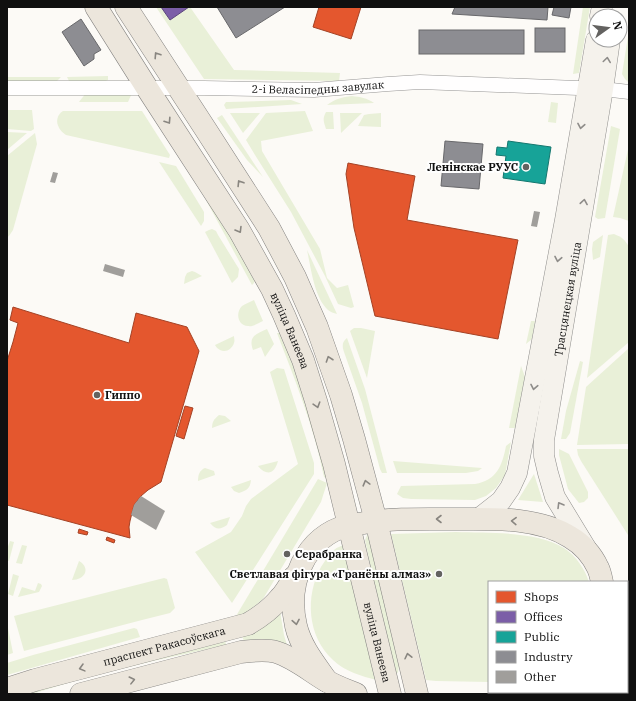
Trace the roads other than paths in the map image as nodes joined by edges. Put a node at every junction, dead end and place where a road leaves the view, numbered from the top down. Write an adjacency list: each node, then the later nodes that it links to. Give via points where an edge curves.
1 (96, 7): 6 (main road, вуліца Ванеева)
2 (126, 7): 7 (main road, one-way to 2)
3 (596, 48): 8 (main road, Трасцянецкая вуліца)
4 (608, 48): 8 (main road, Трасцянецкая вуліца, one-way to 4)
5 (7, 88): 6 (street, 2-і Веласіпедны завулак)
6 (147, 88): 7 (street, 2-і Веласіпедны завулак); 13 (main road, вуліца Ванеева, one-way to 13, via 239,230 272,288 303,360 339,481)
7 (178, 88): 8 (street, 2-і Веласіпедны завулак, via 314,90 420,82); 12 (main road, one-way to 7, via 342,395 295,277 269,228)
8 (596, 88): 9 (street, 2-і Веласіпедны завулак); 10 (main road, Трасцянецкая вуліца)
9 (629, 92)
10 (573, 221): 11 (main road, Трасцянецкая вуліца, one-way to 11, via 517,473 501,501); 15 (main road, Трасцянецкая вуліца, one-way to 10, via 555,497 544,456)
11 (478, 519): 12 (main road, праспект Ракасоўскага, one-way to 12); 15 (main road, праспект Ракасоўскага, one-way to 11, via 570,537 557,530 521,521)
12 (376, 521): 13 (main road, праспект Ракасоўскага); 21 (main road, one-way to 12)
13 (349, 525): 14 (main road, праспект Ракасоўскага, via 320,540); 20 (main road, вуліца Ванеева)
14 (299, 569): 16 (main road, one-way to 16, via 293,608 296,627 302,643); 17 (main road, праспект Ракасоўскага, one-way to 17, via 281,597 260,617 248,624)
15 (600, 570)
16 (327, 681): 18 (main road, one-way to 16, via 241,652 259,651 275,652 289,657); 19 (main road)
17 (7, 689)
18 (81, 694)
19 (356, 694)
20 (390, 694)
21 (417, 694)

